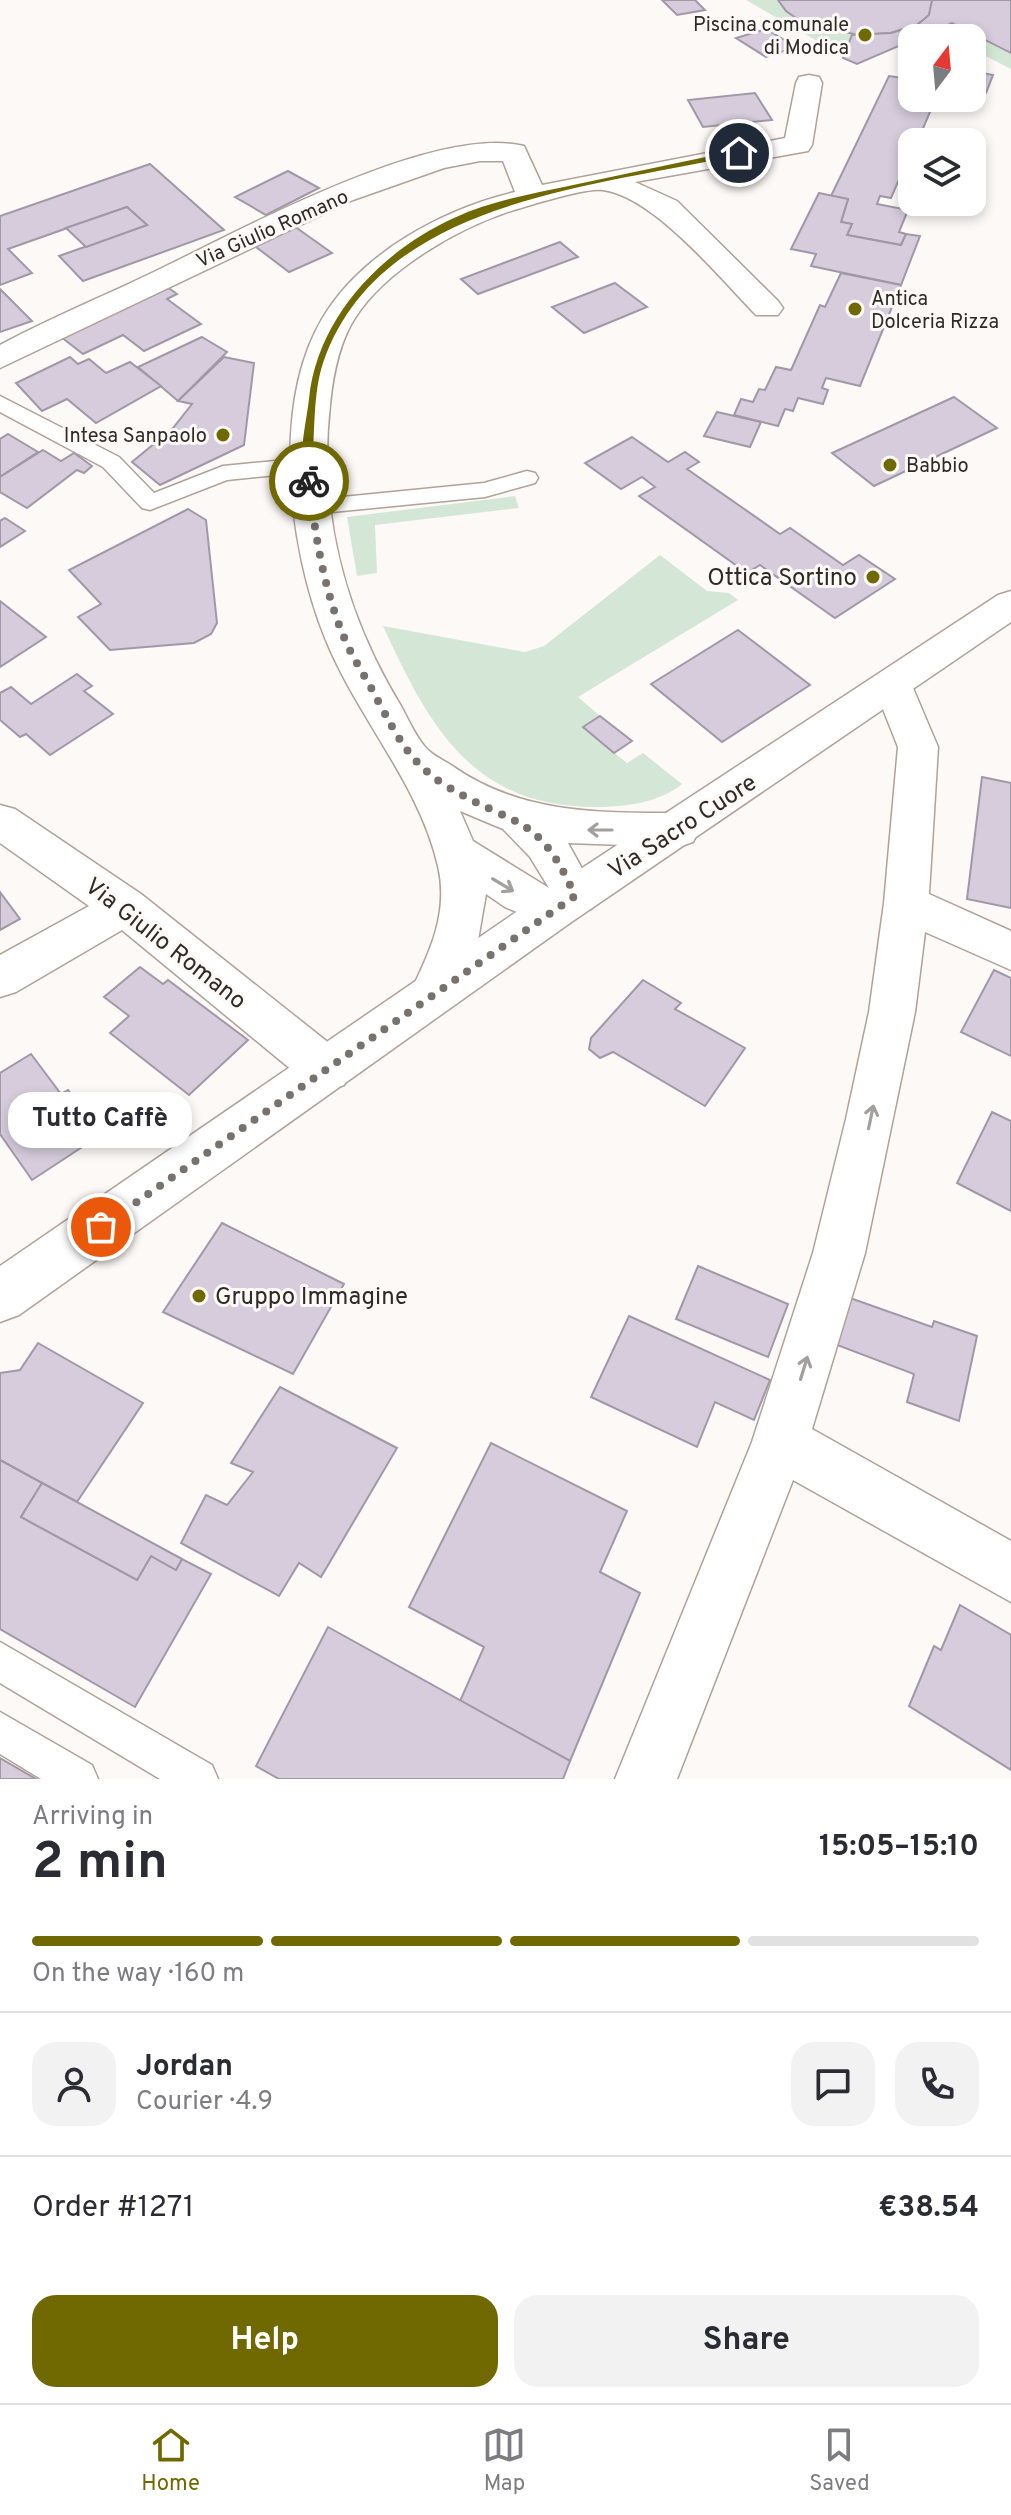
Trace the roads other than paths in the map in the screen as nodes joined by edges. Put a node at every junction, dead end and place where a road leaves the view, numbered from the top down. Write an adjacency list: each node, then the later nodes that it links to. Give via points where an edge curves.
1 (809, 83): 2 (street, via 798,145 709,156)
2 (605, 180): 3 (street); 4 (street, via 667,207)
3 (531, 195): 5 (street, Via Giulio Romano, via 514,152 486,151 413,168 244,236); 7 (street, via 456,220 410,249 371,280 337,320 317,365)
4 (767, 308)
5 (0, 358)
6 (0, 403): 7 (lane, via 111,462 150,503 223,473)
7 (307, 465): 9 (street)
8 (527, 478): 9 (lane, via 485,490)
9 (312, 507): 12 (street, via 322,565 346,641)
10 (1011, 604): 11 (street, Via Sacro Cuore)
11 (893, 684): 15 (street, Via Sacro Cuore); 18 (street, via 918,747)
12 (408, 756): 13 (street, via 445,785); 16 (street)
13 (520, 820): 15 (street, one-way to 13, via 568,830); 17 (street, via 540,836 562,867)
14 (0, 821): 19 (street, Via Giulio Romano)
15 (678, 830): 17 (street, Via Sacro Cuore)
16 (457, 852): 17 (street, one-way to 17, via 521,895); 22 (street, via 465,893 461,925)
17 (565, 903): 22 (street, Via Sacro Cuore)
18 (906, 903): 20 (street); 25 (street, one-way to 18, via 843,1238 892,1012)
19 (125, 907): 21 (street); 23 (street, Via Giulio Romano)
20 (1011, 951)
21 (0, 978)
22 (433, 993): 23 (street, Via Sacro Cuore)
23 (327, 1070): 24 (street, Via Sacro Cuore)
24 (0, 1297)
25 (780, 1442): 26 (street); 31 (street)
26 (1011, 1573)
27 (0, 1661): 30 (lane)
28 (0, 1732): 29 (lane)
29 (78, 1779)
30 (198, 1779)
31 (646, 1779)

